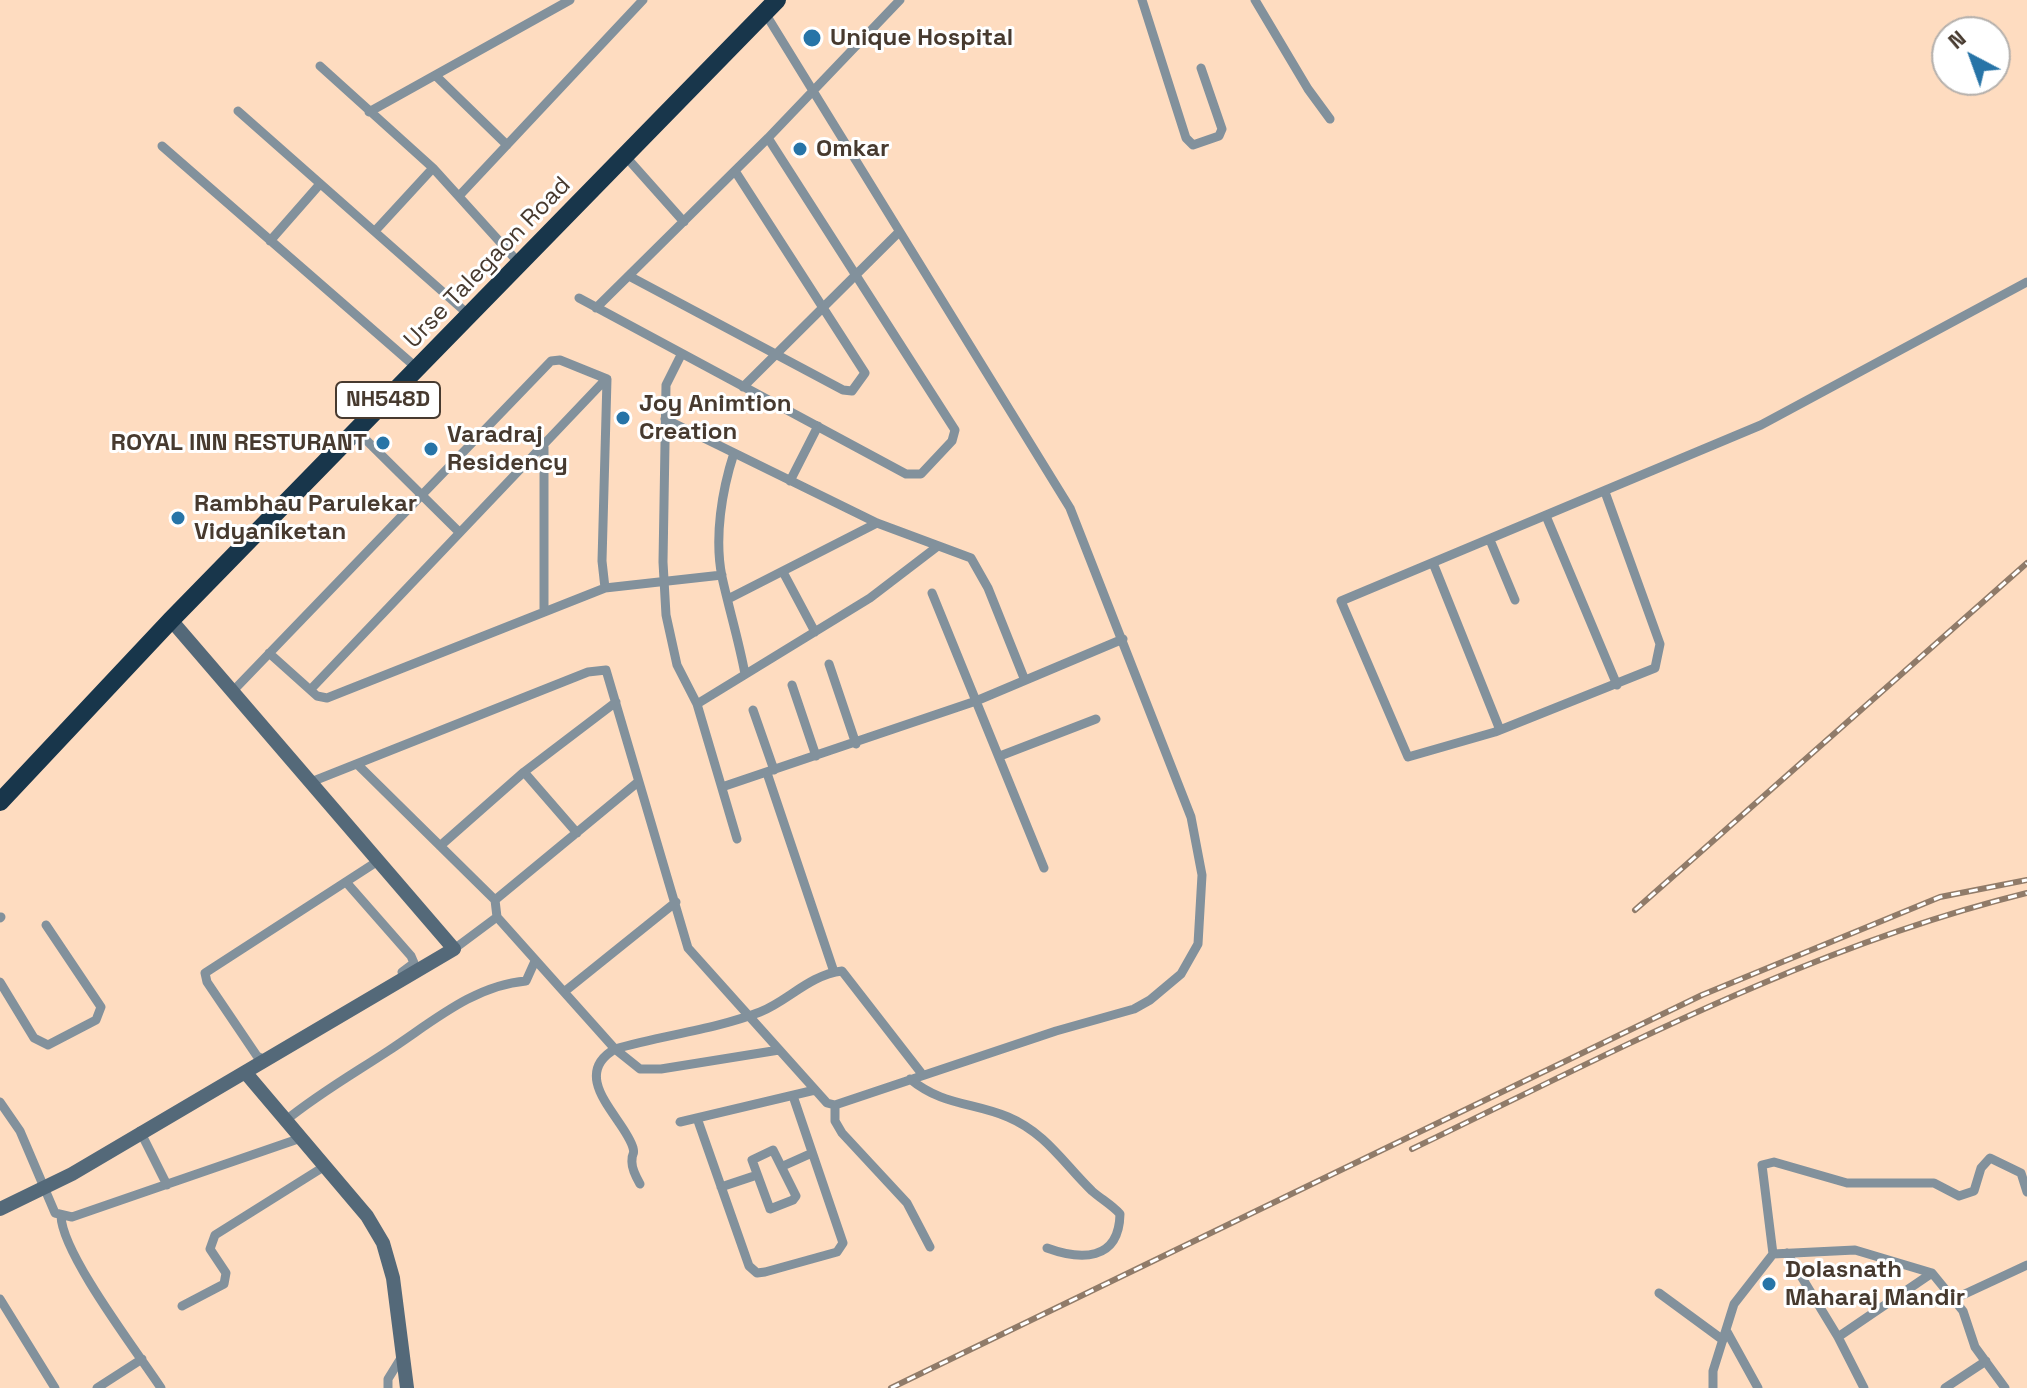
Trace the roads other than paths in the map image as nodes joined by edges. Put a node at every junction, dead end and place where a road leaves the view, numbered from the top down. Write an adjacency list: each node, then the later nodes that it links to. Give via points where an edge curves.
1 (570, 0): 9 (street)
2 (643, 0): 15 (street)
3 (900, 0): 10 (street)
4 (1142, 0): 8 (street, via 1186,138 1193,145 1219,136 1222,129)
5 (1255, 0): 13 (street)
6 (771, 7): 10 (street); 17 (highway, Urse Talegaon Road / NH548D)
7 (320, 66): 12 (street)
8 (1201, 68)
9 (436, 76): 12 (street); 15 (street)
10 (812, 92): 14 (street); 24 (street)
11 (238, 111): 20 (street)
12 (369, 112): 18 (street)
13 (1330, 119)
14 (768, 138): 19 (street); 27 (street)
15 (507, 145): 21 (street)
16 (162, 146): 25 (street)
17 (627, 158): 22 (street); 26 (highway, Urse Talegaon Road / NH548D)
18 (433, 168): 21 (street); 23 (street)
19 (735, 171): 22 (street); 31 (street)
20 (320, 184): 23 (street); 25 (street)
21 (459, 196): 26 (street)
22 (684, 222): 28 (street)
23 (375, 231): 33 (street)
24 (898, 233): 27 (street); 63 (street, via 1070,508)
25 (270, 241): 36 (street)
26 (519, 263): 33 (highway, Urse Talegaon Road / NH548D)
27 (856, 275): 31 (street); 40 (street, via 955,436 921,474 912,476)
28 (629, 276): 32 (street); 34 (street)
29 (2027, 282): 45 (street, via 1761,425)
30 (579, 298): 32 (street)
31 (823, 307): 34 (street); 34 (street, via 864,378 848,392)
32 (596, 308): 35 (street)
33 (469, 315): 36 (highway, Urse Talegaon Road / NH548D)
34 (777, 354): 38 (street)
35 (681, 355): 38 (street); 39 (street, via 666,385)
36 (418, 369): 41 (highway, Urse Talegaon Road / NH548D)
37 (607, 379): 42 (street); 46 (street, via 560,360 544,365); 56 (street)
38 (743, 387): 40 (street)
39 (665, 419): 43 (street); 55 (street)
40 (818, 426): 44 (street)
41 (357, 431): 46 (street); 61 (highway, Urse Talegaon Road / NH548D)
42 (544, 447): 49 (street); 60 (street)
43 (734, 453): 44 (street); 54 (street, via 723,487)
44 (790, 481): 48 (street)
45 (1605, 492): 47 (street); 69 (street, via 1660,644 1655,668)
46 (420, 494): 49 (street); 64 (street)
47 (1546, 516): 50 (street); 69 (street)
48 (877, 523): 51 (street); 53 (street)
49 (459, 532): 70 (street)
50 (1490, 540): 52 (street); 59 (street)
51 (938, 546): 62 (street); 67 (street, via 971,558 979,569)
52 (1433, 563): 77 (street); 77 (street, via 1341,601 1408,757)
53 (783, 572): 58 (street); 62 (street)
54 (722, 575): 55 (street); 58 (street)
55 (663, 579): 56 (street); 74 (street, via 677,665)
56 (605, 588): 60 (street)
57 (932, 593): 72 (street)
58 (728, 599): 66 (street)
59 (1515, 600)
60 (544, 612): 70 (street, via 327,698)
61 (171, 620): 71 (street); 87 (highway, Urse Talegaon Road / NH548D)
62 (815, 632): 66 (street)
63 (1123, 639): 67 (street); 109 (street, via 1199,845 1202,916 1191,962 1166,988 1134,1009)
64 (269, 653): 70 (street); 71 (street)
65 (829, 664): 78 (street)
66 (745, 674): 74 (street)
67 (1024, 678): 72 (street)
68 (792, 685): 79 (street)
69 (1617, 685): 77 (street)
70 (311, 689)
71 (231, 693): 84 (street)
72 (976, 701): 78 (street); 80 (street)
73 (616, 702): 81 (street, via 602,668); 82 (street); 85 (street)
74 (697, 704): 86 (street)
75 (753, 710): 83 (street)
76 (1096, 719): 80 (street)
77 (1500, 730)
78 (856, 744): 79 (street)
79 (816, 756): 83 (street)
80 (1000, 756): 92 (street)
81 (357, 764): 84 (street); 90 (street)
82 (524, 772): 88 (street); 90 (street)
83 (770, 772): 86 (street); 100 (street)
84 (311, 782): 91 (street)
85 (638, 782): 88 (street); 95 (street)
86 (722, 787): 89 (street)
87 (0, 802)
88 (577, 833): 94 (street)
89 (737, 839)
90 (440, 846): 94 (street)
91 (378, 861): 93 (street); 98 (street)
92 (1044, 868)
93 (346, 882): 104 (street, via 414,963); 107 (street, via 205,973 249,1045)
94 (495, 900): 96 (street)
95 (676, 902): 102 (street); 103 (street, via 688,948)
96 (497, 917): 98 (street); 99 (street)
97 (46, 925): 101 (street, via 101,1007 96,1020 48,1045 41,1043)
98 (454, 949): 107 (street)
99 (535, 961): 102 (street); 116 (street, via 526,981 474,995 333,1083)
100 (834, 972): 103 (street); 109 (street, via 848,975)
101 (0, 982)
102 (564, 992): 105 (street)
103 (748, 1017): 105 (street); 106 (street)
104 (300, 1036)
105 (615, 1049): 106 (street, via 647,1071); 124 (street, via 602,1062 598,1082 604,1102 634,1150)
106 (779, 1050): 111 (street)
107 (265, 1060): 108 (street)
108 (245, 1072): 116 (street); 118 (street)
109 (922, 1074): 110 (street)
110 (910, 1079): 114 (street); 132 (street, via 954,1104 1005,1116 1033,1132 1120,1214 1111,1242 1095,1254 1071,1257)
111 (815, 1090): 112 (street); 114 (street)
112 (793, 1096): 115 (street); 120 (street)
113 (0, 1102): 126 (street, via 20,1131)
114 (835, 1105): 131 (street, via 842,1133 907,1203)
115 (697, 1118): 117 (street); 127 (street)
116 (285, 1121): 119 (street)
117 (680, 1122)
118 (140, 1131): 125 (street); 126 (street)
119 (301, 1138): 121 (street); 125 (street)
120 (812, 1153): 122 (street); 127 (street, via 843,1243 837,1252 757,1273 749,1266)
121 (325, 1166): 140 (street, via 215,1235 210,1249 227,1279); 143 (street, via 383,1243 393,1278)
122 (783, 1166): 123 (street, via 771,1150 752,1160); 123 (street, via 795,1199 772,1209)
123 (757, 1175): 127 (street)
124 (640, 1184)
125 (167, 1185): 130 (street, via 72,1217)
126 (42, 1187): 129 (street); 130 (street)
127 (721, 1187)
128 (2027, 1192): 134 (street, via 2021,1173 1990,1158 1974,1191 1959,1196 1934,1183 1847,1183 1774,1162 1762,1165)
129 (0, 1209)
130 (61, 1216): 144 (street, via 77,1258)
131 (930, 1247)
132 (1047, 1248)
133 (1787, 1253): 134 (street); 136 (street, via 1855,1250); 142 (street)
134 (1773, 1254): 141 (street, via 1734,1304)
135 (2027, 1265): 139 (street)
136 (1932, 1273): 139 (street); 142 (street)
137 (1659, 1293): 141 (street)
138 (0, 1299): 146 (street)
139 (1954, 1299): 145 (street)
140 (182, 1306)
141 (1724, 1335): 151 (street); 152 (street)
142 (1838, 1337): 153 (street)
143 (401, 1354): 149 (street); 150 (street)
144 (142, 1359): 147 (street); 148 (street)
145 (1986, 1361): 154 (street); 155 (street)
146 (55, 1388)
147 (97, 1388)
148 (161, 1388)
149 (388, 1388)
150 (404, 1388)
151 (1713, 1388)
152 (1758, 1388)
153 (1864, 1388)
154 (1946, 1388)
155 (2005, 1388)

